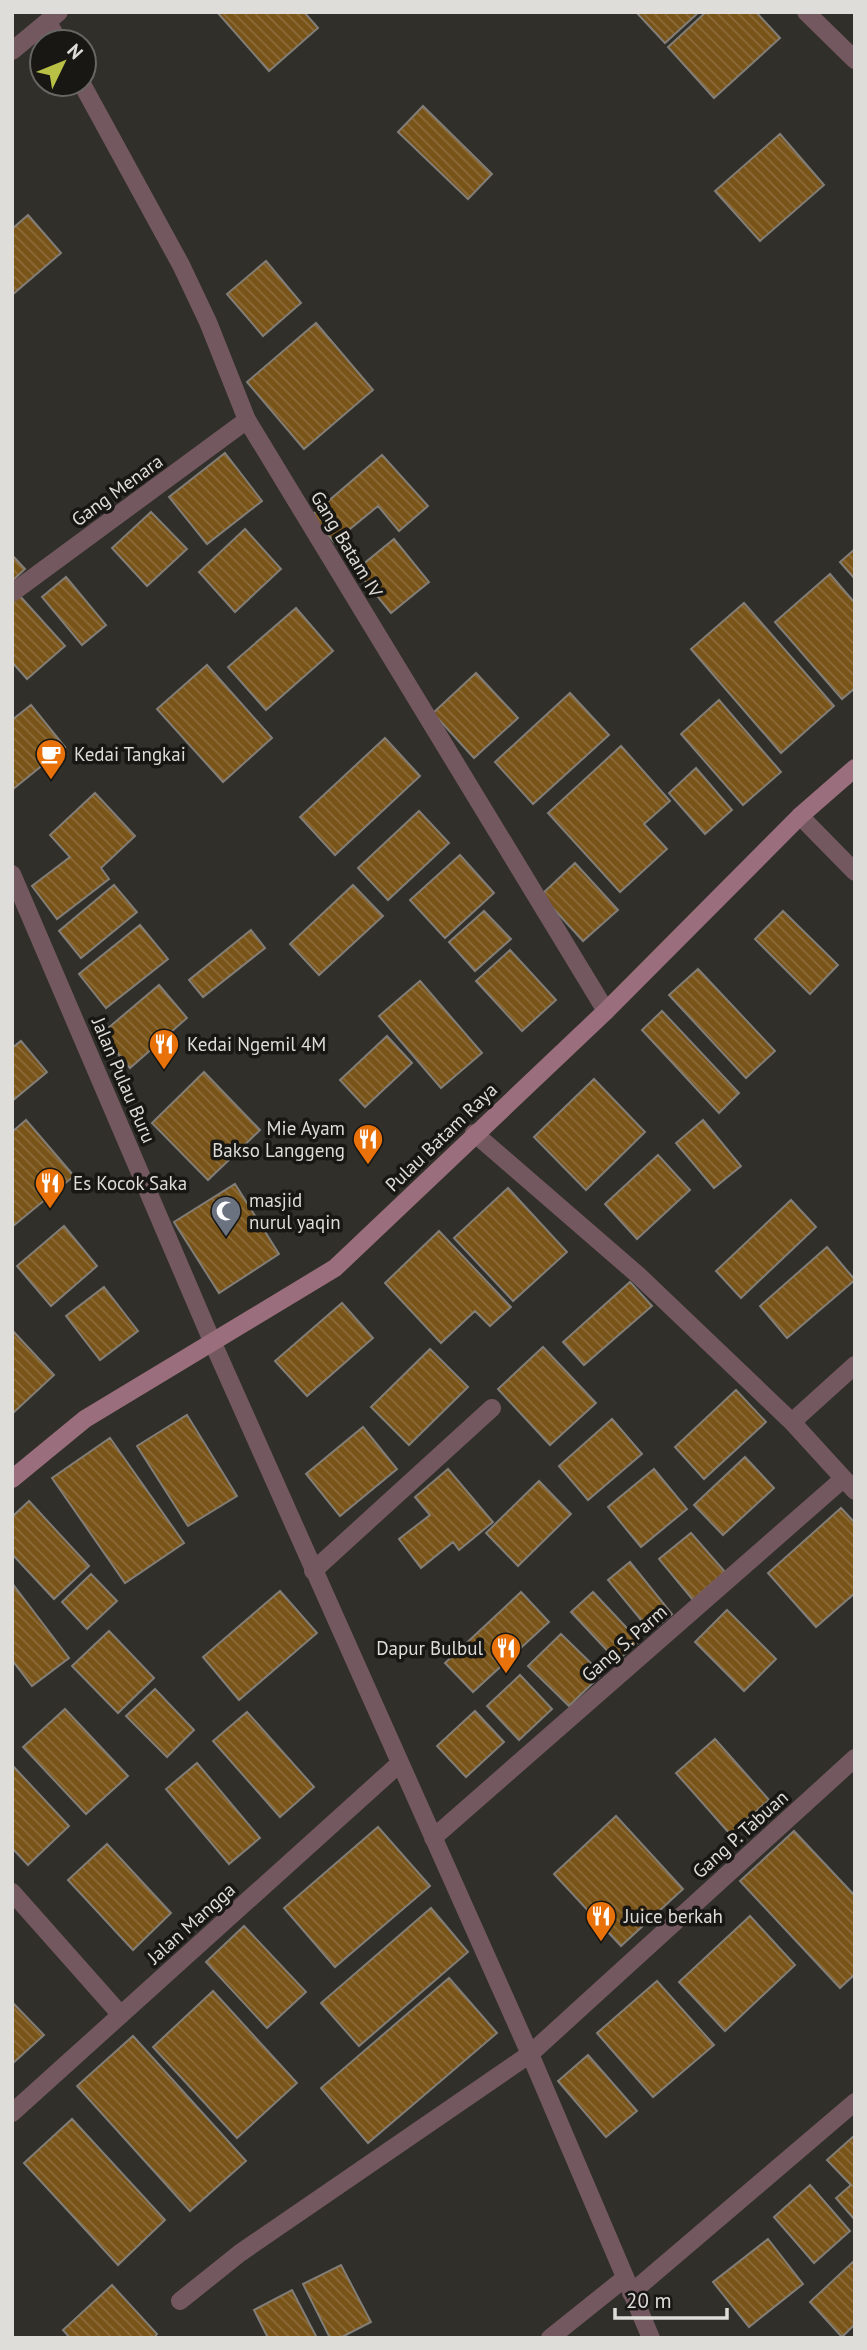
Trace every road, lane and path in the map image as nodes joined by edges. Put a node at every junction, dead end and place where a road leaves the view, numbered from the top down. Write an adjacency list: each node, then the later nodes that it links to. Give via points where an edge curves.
1 (806, 12): 4 (street)
2 (53, 17): 3 (street)
3 (12, 51)
4 (855, 60)
5 (90, 98): 6 (street, Gang Batam IV, via 186,276)
6 (247, 420): 7 (street, Gang Menara); 13 (street, Gang Batam IV)
7 (12, 593)
8 (855, 768): 9 (street, Pulau Batam Raya)
9 (800, 816): 10 (street); 13 (street, Pulau Batam Raya)
10 (855, 873)
11 (12, 874): 12 (street, Jalan Pulau Buru)
12 (18, 905): 15 (street, Jalan Pulau Buru)
13 (606, 1011): 14 (street, Pulau Batam Raya)
14 (474, 1133): 15 (street, Pulau Batam Raya, via 335,1268); 18 (street, via 638,1275)
15 (212, 1341): 19 (street, Pulau Batam Raya, via 85,1419); 21 (street, Jalan Pulau Buru)
16 (855, 1365): 18 (street)
17 (492, 1408): 21 (street)
18 (792, 1422): 20 (street)
19 (12, 1479)
20 (849, 1485): 24 (street, Gang S. Parm)
21 (313, 1571): 23 (street, Jalan Pulau Buru)
22 (855, 1758): 27 (street, Gang P. Tabuan)
23 (399, 1764): 24 (street, Jalan Pulau Buru); 26 (street, Jalan Mangga)
24 (433, 1838): 27 (street, Jalan Pulau Buru)
25 (12, 1892): 26 (street)
26 (121, 2015): 29 (street, Jalan Mangga)
27 (530, 2054): 30 (street, Jalan Pulau Buru); 31 (street, Gang P. Tabuan, via 240,2253)
28 (855, 2102): 30 (street)
29 (12, 2113)
30 (628, 2286): 32 (street); 33 (street, Jalan Pulau Buru)
31 (180, 2301)
32 (550, 2338)
33 (651, 2338)

